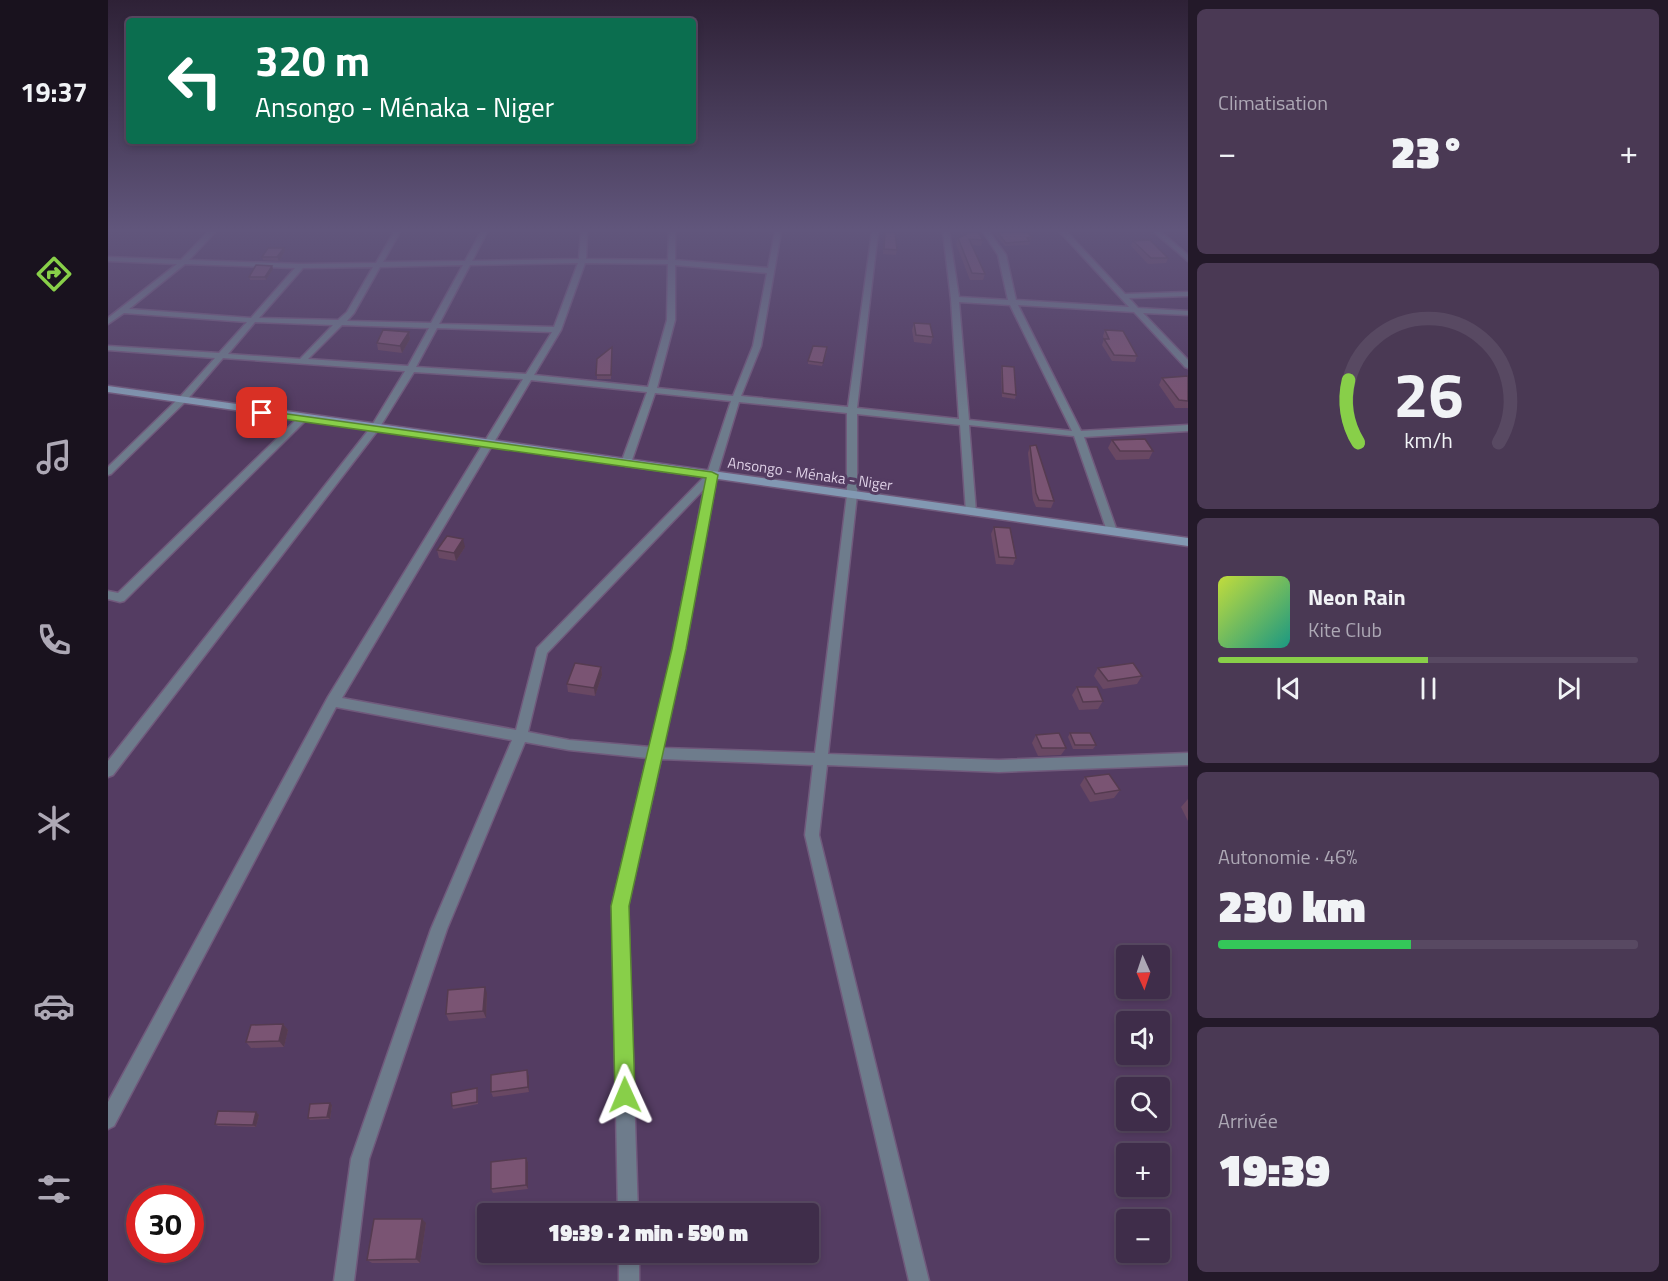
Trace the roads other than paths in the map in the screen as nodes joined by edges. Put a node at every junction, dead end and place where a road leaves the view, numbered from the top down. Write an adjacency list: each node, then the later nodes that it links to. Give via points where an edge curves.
1 (146, 292): 17 (street)
2 (278, 292): 19 (street)
3 (363, 292): 21 (street)
4 (453, 292): 22 (street)
5 (571, 292): 23 (street)
6 (671, 292): 31 (street, via 671,320)
7 (768, 292): 32 (street, via 757,346)
8 (867, 292): 34 (street)
9 (954, 292): 14 (street)
10 (1010, 292): 15 (street)
11 (1121, 292): 13 (street)
12 (1188, 294): 13 (street)
13 (1125, 296): 16 (street)
14 (955, 298): 15 (street); 36 (street)
15 (1013, 303): 16 (street); 39 (street)
16 (1138, 310): 18 (street); 27 (street)
17 (122, 311): 19 (street); 20 (street)
18 (1188, 313)
19 (252, 320): 21 (street); 25 (street)
20 (108, 322)
21 (340, 323): 22 (street); 26 (street)
22 (435, 326): 23 (street); 28 (street)
23 (557, 330): 29 (street)
24 (108, 348): 25 (street)
25 (219, 357): 26 (street); 33 (street)
26 (302, 362): 28 (street)
27 (1188, 365)
28 (411, 369): 29 (street); 37 (street)
29 (527, 377): 31 (street); 40 (street)
30 (108, 389): 33 (main road, Ansongo - Ménaka - Niger)
31 (652, 390): 32 (street); 41 (street)
32 (736, 398): 34 (street); 43 (street)
33 (182, 400): 35 (main road, Ansongo - Ménaka - Niger); 42 (street)
34 (852, 409): 36 (street); 44 (street)
35 (302, 419): 37 (main road, Ansongo - Ménaka - Niger); 48 (street, via 120,598)
36 (965, 420): 39 (street); 45 (street)
37 (375, 428): 40 (main road, Ansongo - Ménaka - Niger); 54 (street)
38 (1188, 428): 39 (street)
39 (1078, 434): 46 (street)
40 (488, 443): 41 (main road, Ansongo - Ménaka - Niger); 49 (street)
41 (626, 463): 43 (main road, Ansongo - Ménaka - Niger)
42 (108, 472)
43 (712, 475): 44 (main road, Ansongo - Ménaka - Niger); 50 (street, via 541,651); 51 (street)
44 (852, 495): 45 (main road, Ansongo - Ménaka - Niger); 52 (street)
45 (971, 512): 46 (main road, Ansongo - Ménaka - Niger)
46 (1112, 531): 47 (main road, Ansongo - Ménaka - Niger)
47 (1188, 542)
48 (108, 595)
49 (333, 701): 50 (street); 55 (street)
50 (521, 735): 51 (street, via 569,745); 58 (street, via 439,929 360,1159)
51 (655, 753): 52 (street); 56 (street, via 620,906)
52 (822, 758): 53 (street, via 999,766); 60 (street, via 812,835)
53 (1187, 758)
54 (108, 771)
55 (108, 1120)
56 (628, 1203)
57 (629, 1263): 59 (street)
58 (344, 1281)
59 (629, 1281)
60 (920, 1281)

